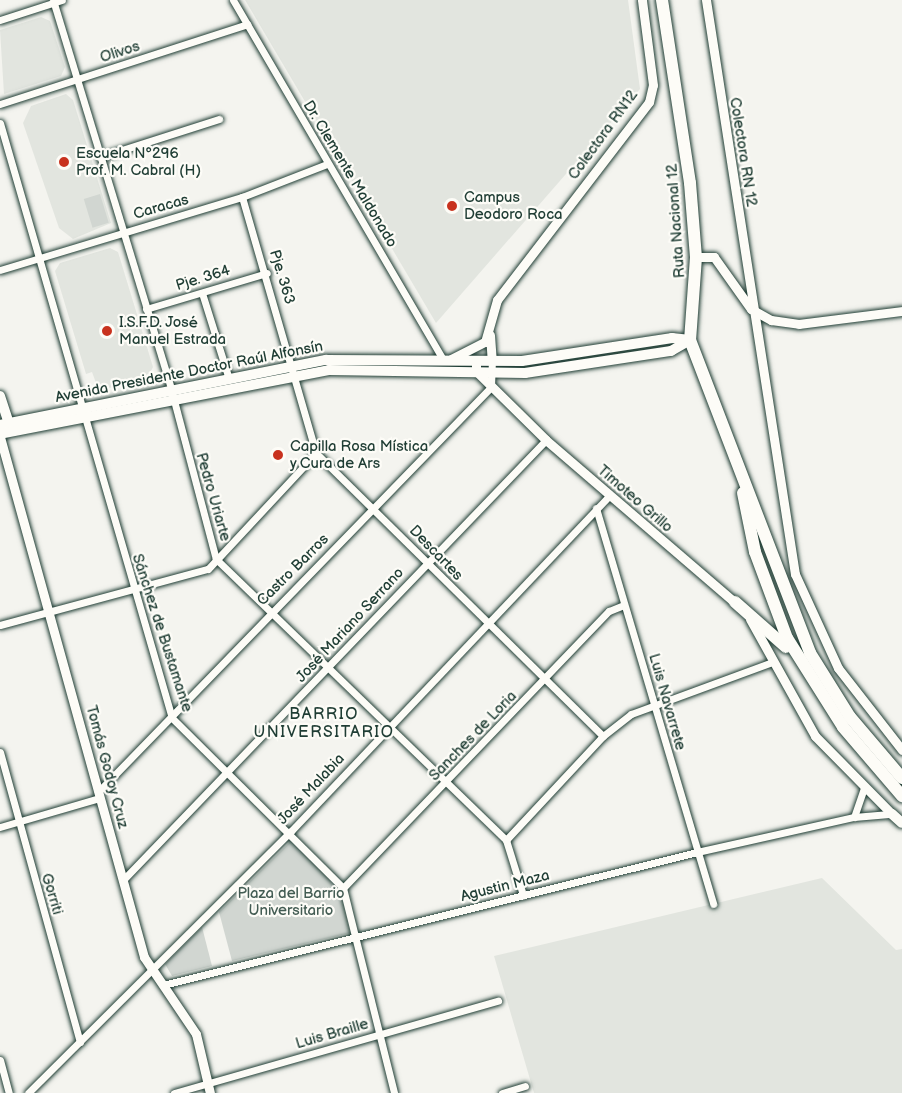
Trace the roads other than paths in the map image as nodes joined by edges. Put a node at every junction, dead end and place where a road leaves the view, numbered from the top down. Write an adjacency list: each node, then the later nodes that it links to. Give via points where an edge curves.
1 (233, 0): 7 (street, Dr. Clemente Maldonado)
2 (642, 0): 24 (street, Colectora RN12, via 653,85 649,102 497,300)
3 (662, 0): 17 (highway, Ruta Nacional 12)
4 (706, 0): 22 (street, Colectora RN 12)
5 (57, 1): 6 (street); 8 (street, Pedro Uriarte)
6 (0, 20)
7 (247, 24): 8 (street, Olivos); 13 (street, Dr. Clemente Maldonado)
8 (77, 81): 9 (street, Olivos); 12 (street, Pedro Uriarte)
9 (0, 104)
10 (219, 119): 12 (street)
11 (0, 123): 16 (street, Sánchez de Bustamante)
12 (100, 157): 15 (street, Pedro Uriarte)
13 (327, 164): 14 (street, Caracas); 26 (street, Dr. Clemente Maldonado)
14 (243, 197): 15 (street, Caracas); 19 (street, Pje. 363)
15 (122, 232): 16 (street, Caracas); 21 (street, Pedro Uriarte)
16 (42, 257): 18 (street, Caracas); 34 (street, Sánchez de Bustamante)
17 (696, 257): 22 (street, via 719,261); 25 (highway, Ruta Nacional 12)
18 (0, 270)
19 (267, 273): 20 (street, Pje. 364); 29 (street, Pje. 363)
20 (202, 293): 21 (street, Pje. 364); 30 (street)
21 (146, 309): 32 (street, Pedro Uriarte)
22 (751, 309): 23 (street, via 771,320 799,324); 59 (street, Colectora RN 12, via 795,574 838,668)
23 (902, 311)
24 (490, 332): 26 (street, via 479,349); 28 (street, Colectora RN12)
25 (690, 340): 28 (main road, Avenida Presidente Doctor Raúl Alfonsín); 38 (highway, Ruta Nacional 12)
26 (444, 361): 27 (main road, Avenida Presidente Doctor Raúl Alfonsín); 29 (main road, Avenida Presidente Doctor Raúl Alfonsín, via 326,360)
27 (476, 366): 28 (main road, Avenida Presidente Doctor Raúl Alfonsín); 29 (main road, Avenida Presidente Doctor Raúl Alfonsín); 31 (street, Timoteo Grillo)
28 (493, 367): 31 (street)
29 (293, 371): 30 (main road, Avenida Presidente Doctor Raúl Alfonsín); 32 (main road, Avenida Presidente Doctor Raúl Alfonsín); 37 (street, Descartes)
30 (229, 379): 32 (main road, Avenida Presidente Doctor Raúl Alfonsín)
31 (491, 387): 36 (street, Timoteo Grillo); 40 (street, Castro Barros)
32 (172, 395): 34 (main road, Avenida Presidente Doctor Raúl Alfonsín); 42 (street, Pedro Uriarte)
33 (0, 396): 35 (main road)
34 (85, 410): 35 (main road, Avenida Presidente Doctor Raúl Alfonsín); 44 (street, Sánchez de Bustamante)
35 (4, 430): 47 (street, Tomás Godoy Cruz)
36 (546, 440): 39 (street, Timoteo Grillo); 43 (street, José Mariano Serrano)
37 (316, 453): 40 (street, Descartes); 42 (street)
38 (740, 468): 52 (highway, Ruta Nacional 12, via 755,552); 62 (highway, Ruta Nacional 12, via 810,653 850,717)
39 (608, 497): 41 (street, José Malabia); 45 (street, Timoteo Grillo)
40 (373, 507): 43 (street, Descartes); 48 (street, Castro Barros)
41 (596, 508): 46 (street, Luis Navarrete); 49 (street, José Malabia)
42 (216, 559): 44 (street, via 208,569); 48 (street, Pedro Uriarte)
43 (426, 563): 49 (street, Descartes); 53 (street, José Mariano Serrano)
44 (132, 589): 47 (street); 56 (street, Sánchez de Bustamante)
45 (735, 602): 51 (street, Timoteo Grillo); 52 (highway, via 774,632)
46 (624, 605): 54 (street, Sanches de Loria, via 609,611); 55 (street, Luis Navarrete)
47 (50, 611): 50 (street); 65 (street, Tomás Godoy Cruz)
48 (270, 612): 53 (street, Pedro Uriarte); 56 (street, Castro Barros)
49 (484, 622): 54 (street, Descartes); 57 (street, José Malabia)
50 (0, 625)
51 (772, 662): 55 (street); 64 (street, Timoteo Grillo, via 815,736)
52 (800, 663): 66 (highway, Ruta Nacional 12, via 843,727)
53 (328, 668): 57 (street, Pedro Uriarte); 61 (street, José Mariano Serrano)
54 (546, 680): 58 (street, Descartes); 63 (street, Sanches de Loria)
55 (654, 703): 58 (street); 74 (street, Luis Navarrete)
56 (172, 718): 61 (street, Sánchez de Bustamante); 65 (street, Castro Barros)
57 (388, 726): 63 (street, Pedro Uriarte); 72 (street, José Malabia)
58 (603, 736): 73 (street)
59 (902, 750)
60 (0, 752): 69 (street, Gorriti)
61 (229, 772): 72 (street, Sánchez de Bustamante); 75 (street, José Mariano Serrano)
62 (902, 778)
63 (446, 784): 73 (street, Pedro Uriarte); 76 (street, Sanches de Loria)
64 (864, 788): 67 (street, Timoteo Grillo); 68 (street)
65 (99, 795): 69 (street); 75 (street, Tomás Godoy Cruz)
66 (902, 796)
67 (892, 814): 68 (street, Agustin Maza); 70 (main road)
68 (854, 817): 74 (street, Agustin Maza)
69 (18, 821): 71 (street); 84 (street, Gorriti)
70 (902, 823)
71 (0, 827)
72 (291, 831): 76 (street, Sánchez de Bustamante); 80 (street, José Malabia)
73 (506, 840): 77 (street, Pedro Uriarte)
74 (697, 852): 77 (street, Agustin Maza); 78 (street, Luis Navarrete)
75 (123, 880): 80 (street, Tomás Godoy Cruz)
76 (343, 888): 79 (street, Sánchez de Bustamante)
77 (523, 895): 79 (street, Agustin Maza)
78 (713, 904)
79 (357, 937): 81 (street, Agustin Maza); 83 (street, Sánchez de Bustamante)
80 (150, 970): 81 (street, Tomás Godoy Cruz); 84 (street, José Malabia)
81 (163, 985): 87 (street, Tomás Godoy Cruz, via 196,1034)
82 (498, 1001): 83 (street, Luis Braille)
83 (382, 1034): 87 (street, Luis Braille); 91 (street, Sánchez de Bustamante)
84 (80, 1042): 89 (street, José Malabia)
85 (0, 1060): 88 (street)
86 (525, 1086): 92 (street)
87 (209, 1088): 90 (street, Luis Braille)
88 (9, 1093)
89 (28, 1093)
90 (174, 1093)
91 (394, 1093)
92 (502, 1093)

